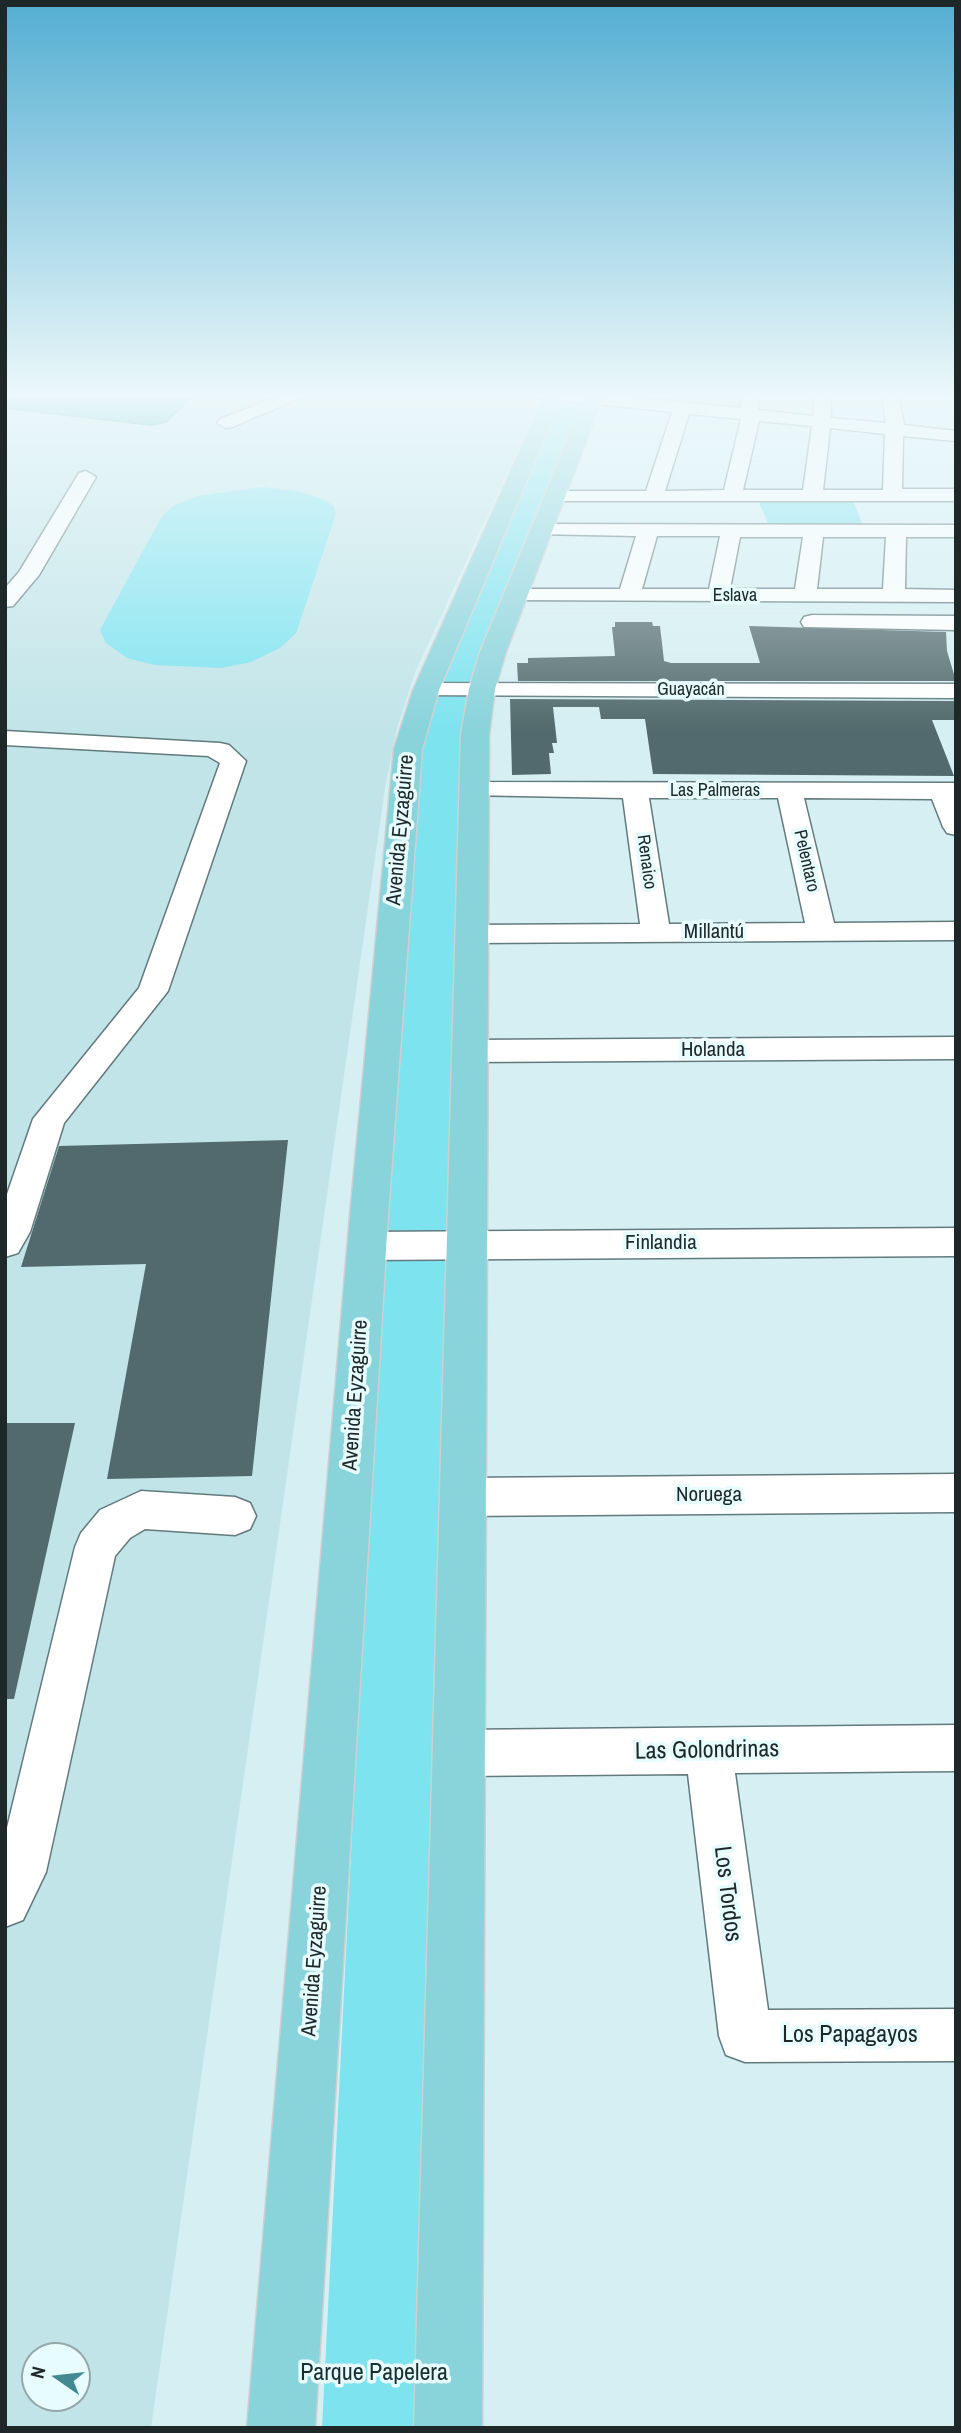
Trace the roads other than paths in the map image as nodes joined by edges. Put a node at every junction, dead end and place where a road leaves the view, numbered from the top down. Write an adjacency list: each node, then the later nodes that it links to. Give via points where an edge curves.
1 (69, 506): 16 (street, via 27,575)
2 (513, 506): 20 (main road, Avenida Eyzaguirre)
3 (551, 506): 4 (main road)
4 (541, 530): 5 (street); 10 (main road)
5 (648, 531): 6 (street); 11 (street)
6 (731, 531): 7 (street); 12 (street)
7 (814, 531): 8 (street); 13 (street)
8 (896, 531): 9 (street); 14 (street)
9 (956, 531)
10 (515, 596): 11 (street, Eslava); 19 (main road)
11 (629, 596): 12 (street, Eslava)
12 (718, 596): 13 (street, Eslava)
13 (805, 596): 14 (street, Eslava)
14 (894, 596): 15 (street, Eslava)
15 (956, 597)
16 (5, 601)
17 (812, 622): 18 (street)
18 (956, 623)
19 (482, 689): 20 (street, Guayacán); 21 (street, Guayacán); 23 (main road, via 475,734)
20 (426, 690): 37 (main road, Avenida Eyzaguirre, via 408,749)
21 (956, 691)
22 (5, 738): 35 (street, via 208,748 220,750 233,761 153,990 49,1119)
23 (475, 790): 24 (street, Las Palmeras); 31 (main road)
24 (635, 790): 25 (street, Las Palmeras); 30 (street, Renaico)
25 (789, 791): 26 (street, Las Palmeras); 29 (street, Pelentaro)
26 (949, 791): 27 (street)
27 (956, 827)
28 (956, 931): 29 (street, Millantú)
29 (822, 932): 30 (street, Millantú)
30 (656, 933): 31 (street, Millantú)
31 (472, 934): 33 (main road)
32 (956, 1048): 33 (street, Holanda)
33 (470, 1051): 36 (main road)
34 (956, 1242): 36 (street, Finlandia)
35 (5, 1243)
36 (467, 1244): 37 (street, Finlandia); 39 (main road)
37 (367, 1246): 47 (main road, Avenida Eyzaguirre)
38 (956, 1493): 39 (street, Noruega)
39 (463, 1497): 43 (main road)
40 (235, 1516): 44 (street, via 141,1510 115,1524 96,1547 21,1872)
41 (956, 1748): 42 (street, Las Golondrinas)
42 (709, 1751): 43 (street, Las Golondrinas); 46 (street, Los Tordos)
43 (459, 1753): 48 (main road)
44 (5, 1902)
45 (956, 2035): 46 (street, Los Papagayos)
46 (744, 2036)
47 (281, 2428)
48 (448, 2428)

